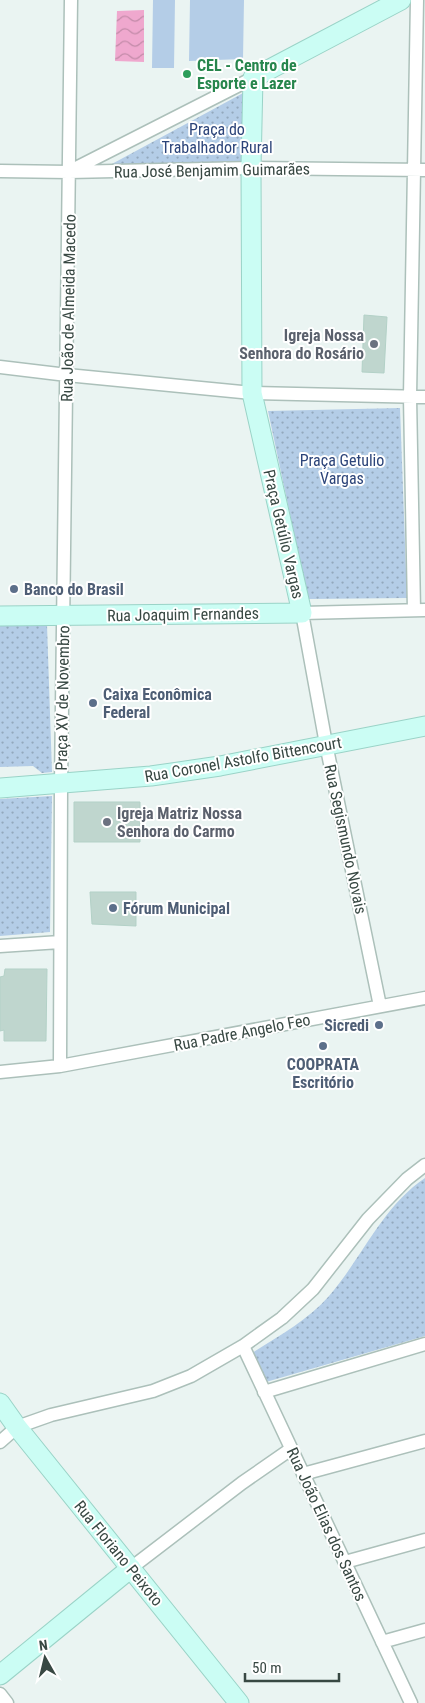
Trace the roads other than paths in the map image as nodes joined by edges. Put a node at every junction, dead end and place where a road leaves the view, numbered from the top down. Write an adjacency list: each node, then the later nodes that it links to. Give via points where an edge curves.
1 (71, 0): 8 (street, Rua João de Almeida Macedo)
2 (401, 0): 4 (street)
3 (417, 0): 6 (street, Praça Getúlio Vargas)
4 (253, 78): 5 (street); 8 (street)
5 (250, 168): 6 (street, Rua José Benjamim Guimarães); 8 (street, Rua José Benjamim Guimarães); 11 (street, Praça Getúlio Vargas)
6 (420, 170): 12 (street, Praça Getúlio Vargas)
7 (0, 171): 8 (street, Rua José Benjamim Guimarães)
8 (69, 172): 10 (street, Rua João de Almeida Macedo)
9 (0, 366): 10 (street)
10 (67, 375): 11 (street); 16 (street, Rua João de Almeida Macedo)
11 (252, 393): 12 (street); 15 (street, Praça Getúlio Vargas)
12 (410, 397): 13 (street); 14 (street, Praça Getúlio Vargas)
13 (425, 397)
14 (420, 610): 15 (street, Praça Getúlio Vargas)
15 (302, 613): 16 (street, Rua Joaquim Fernandes); 19 (street, Rua Segismundo Novais)
16 (64, 615): 17 (street, Praça XV de Novembro); 20 (street, Praça XV de Novembro)
17 (0, 616)
18 (425, 726): 19 (street, Rua Coronel Astolfo Bittencourt)
19 (326, 744): 20 (street, Rua Coronel Astolfo Bittencourt, via 220,766); 25 (street, Rua Segismundo Novais)
20 (61, 784): 21 (street, Praça XV de Novembro); 22 (street, Praça XV de Novembro)
21 (0, 788)
22 (60, 942): 23 (street); 26 (street, Praça XV de Novembro)
23 (0, 946)
24 (425, 998): 25 (street, Rua Padre Angelo Feo)
25 (380, 1006): 26 (street, Rua Padre Angelo Feo)
26 (60, 1066): 27 (street)
27 (0, 1072)
28 (425, 1165): 30 (street, via 368,1219 313,1289 282,1318)
29 (425, 1344): 31 (street)
30 (242, 1346): 31 (street, Rua João Elias dos Santos); 33 (street, via 191,1376 153,1391 51,1415)
31 (264, 1392): 36 (street, Rua João Elias dos Santos)
32 (0, 1403): 33 (street, Rua Floriano Peixoto)
33 (17, 1427): 35 (street); 40 (street, Rua Floriano Peixoto)
34 (425, 1441): 37 (street)
35 (0, 1442)
36 (291, 1449): 37 (street, Rua João Elias dos Santos); 40 (street)
37 (303, 1474): 39 (street, Rua João Elias dos Santos)
38 (425, 1540): 39 (street)
39 (345, 1562): 42 (street, Rua João Elias dos Santos)
40 (131, 1568): 43 (street); 46 (street, Rua Floriano Peixoto)
41 (425, 1630): 42 (street)
42 (382, 1642): 47 (street, Rua João Elias dos Santos)
43 (0, 1675)
44 (0, 1694): 45 (street)
45 (7, 1703)
46 (239, 1703)
47 (411, 1703)

